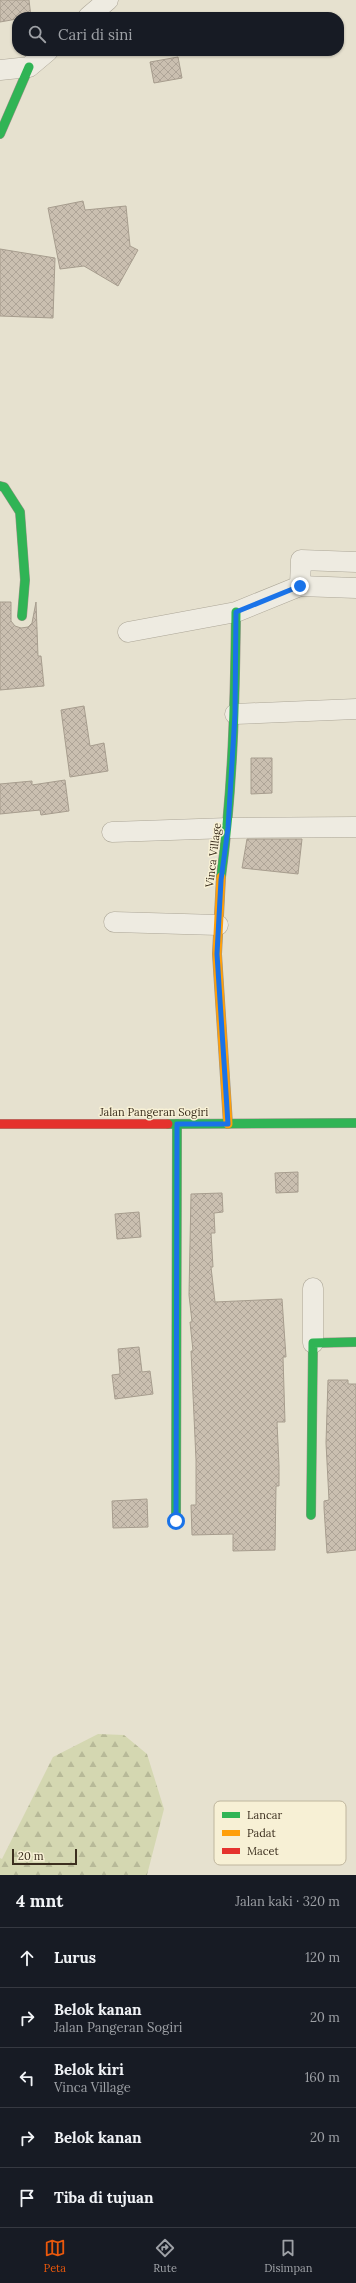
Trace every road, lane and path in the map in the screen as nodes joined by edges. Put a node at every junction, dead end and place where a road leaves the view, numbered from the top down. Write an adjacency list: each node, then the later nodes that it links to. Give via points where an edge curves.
1 (108, 0): 2 (street)
2 (94, 12)
3 (42, 56): 4 (street)
4 (29, 67): 5 (street); 6 (street)
5 (0, 70)
6 (0, 134)
7 (0, 486): 12 (street, via 4,487 20,512 26,580)
8 (356, 562): 9 (street, via 301,560)
9 (300, 586): 10 (street); 11 (street)
10 (356, 588)
11 (236, 612): 13 (street); 15 (street, Vinca Village)
12 (22, 616)
13 (128, 632)
14 (356, 708): 15 (street)
15 (235, 714): 17 (street, Vinca Village)
16 (356, 827): 17 (street)
17 (228, 828): 18 (street); 20 (street, Vinca Village)
18 (112, 832)
19 (114, 922): 20 (street)
20 (218, 925): 24 (street, Vinca Village, via 217,954)
21 (356, 1123): 24 (street, Jalan Pangeran Sogiri)
22 (0, 1124): 23 (street, Jalan Pangeran Sogiri)
23 (177, 1124): 24 (street, Jalan Pangeran Sogiri); 29 (street)
24 (228, 1124)
25 (313, 1288): 27 (street)
26 (356, 1342): 27 (street)
27 (313, 1343): 28 (street)
28 (311, 1515)
29 (176, 1521)

